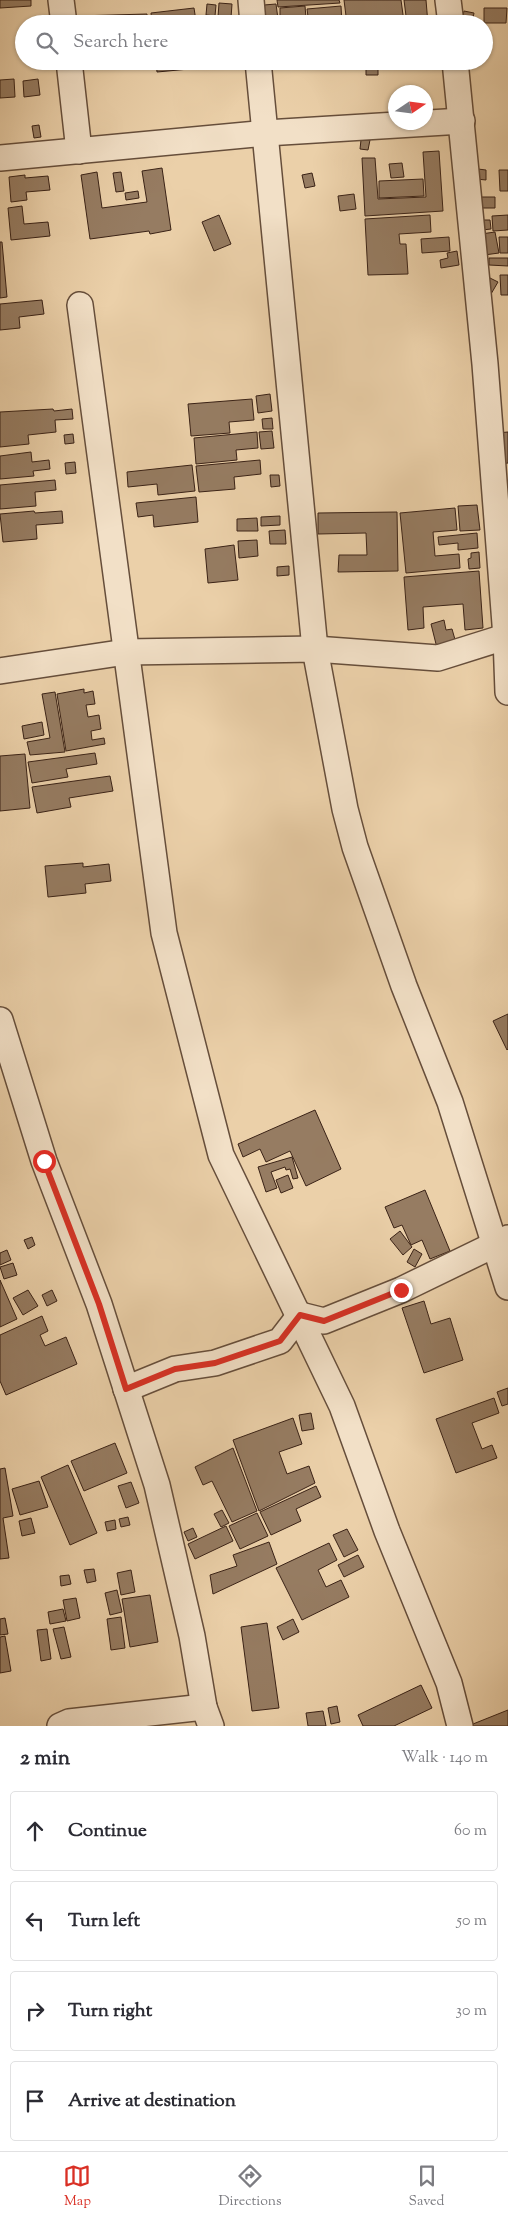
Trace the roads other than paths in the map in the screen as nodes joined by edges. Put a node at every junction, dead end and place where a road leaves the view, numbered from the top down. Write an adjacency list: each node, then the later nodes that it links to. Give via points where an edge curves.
1 (61, 0): 4 (street)
2 (250, 0): 5 (street)
3 (448, 0): 6 (street)
4 (63, 15)
5 (252, 15)
6 (450, 15)
7 (69, 70): 12 (street)
8 (259, 70): 11 (street)
9 (456, 70): 10 (street)
10 (462, 121): 11 (street); 15 (street)
11 (266, 133): 12 (street); 16 (street)
12 (79, 151): 13 (street)
13 (0, 158)
14 (80, 305): 17 (street)
15 (507, 636): 16 (street, via 438,658); 19 (street)
16 (315, 649): 17 (street); 21 (street, via 355,847)
17 (126, 652): 18 (street); 23 (street, via 164,933 221,1155)
18 (0, 671)
19 (508, 692)
20 (0, 1020): 24 (street, via 44,1161 99,1304)
21 (501, 1241): 22 (street); 23 (street, via 401,1290 324,1321)
22 (508, 1287)
23 (300, 1315): 24 (street, via 280,1341 215,1363 175,1369); 27 (street, via 342,1406 387,1531 449,1683)
24 (126, 1389): 25 (street, via 157,1484)
25 (207, 1716): 26 (street, via 69,1722)
26 (60, 1726)
27 (460, 1726)

